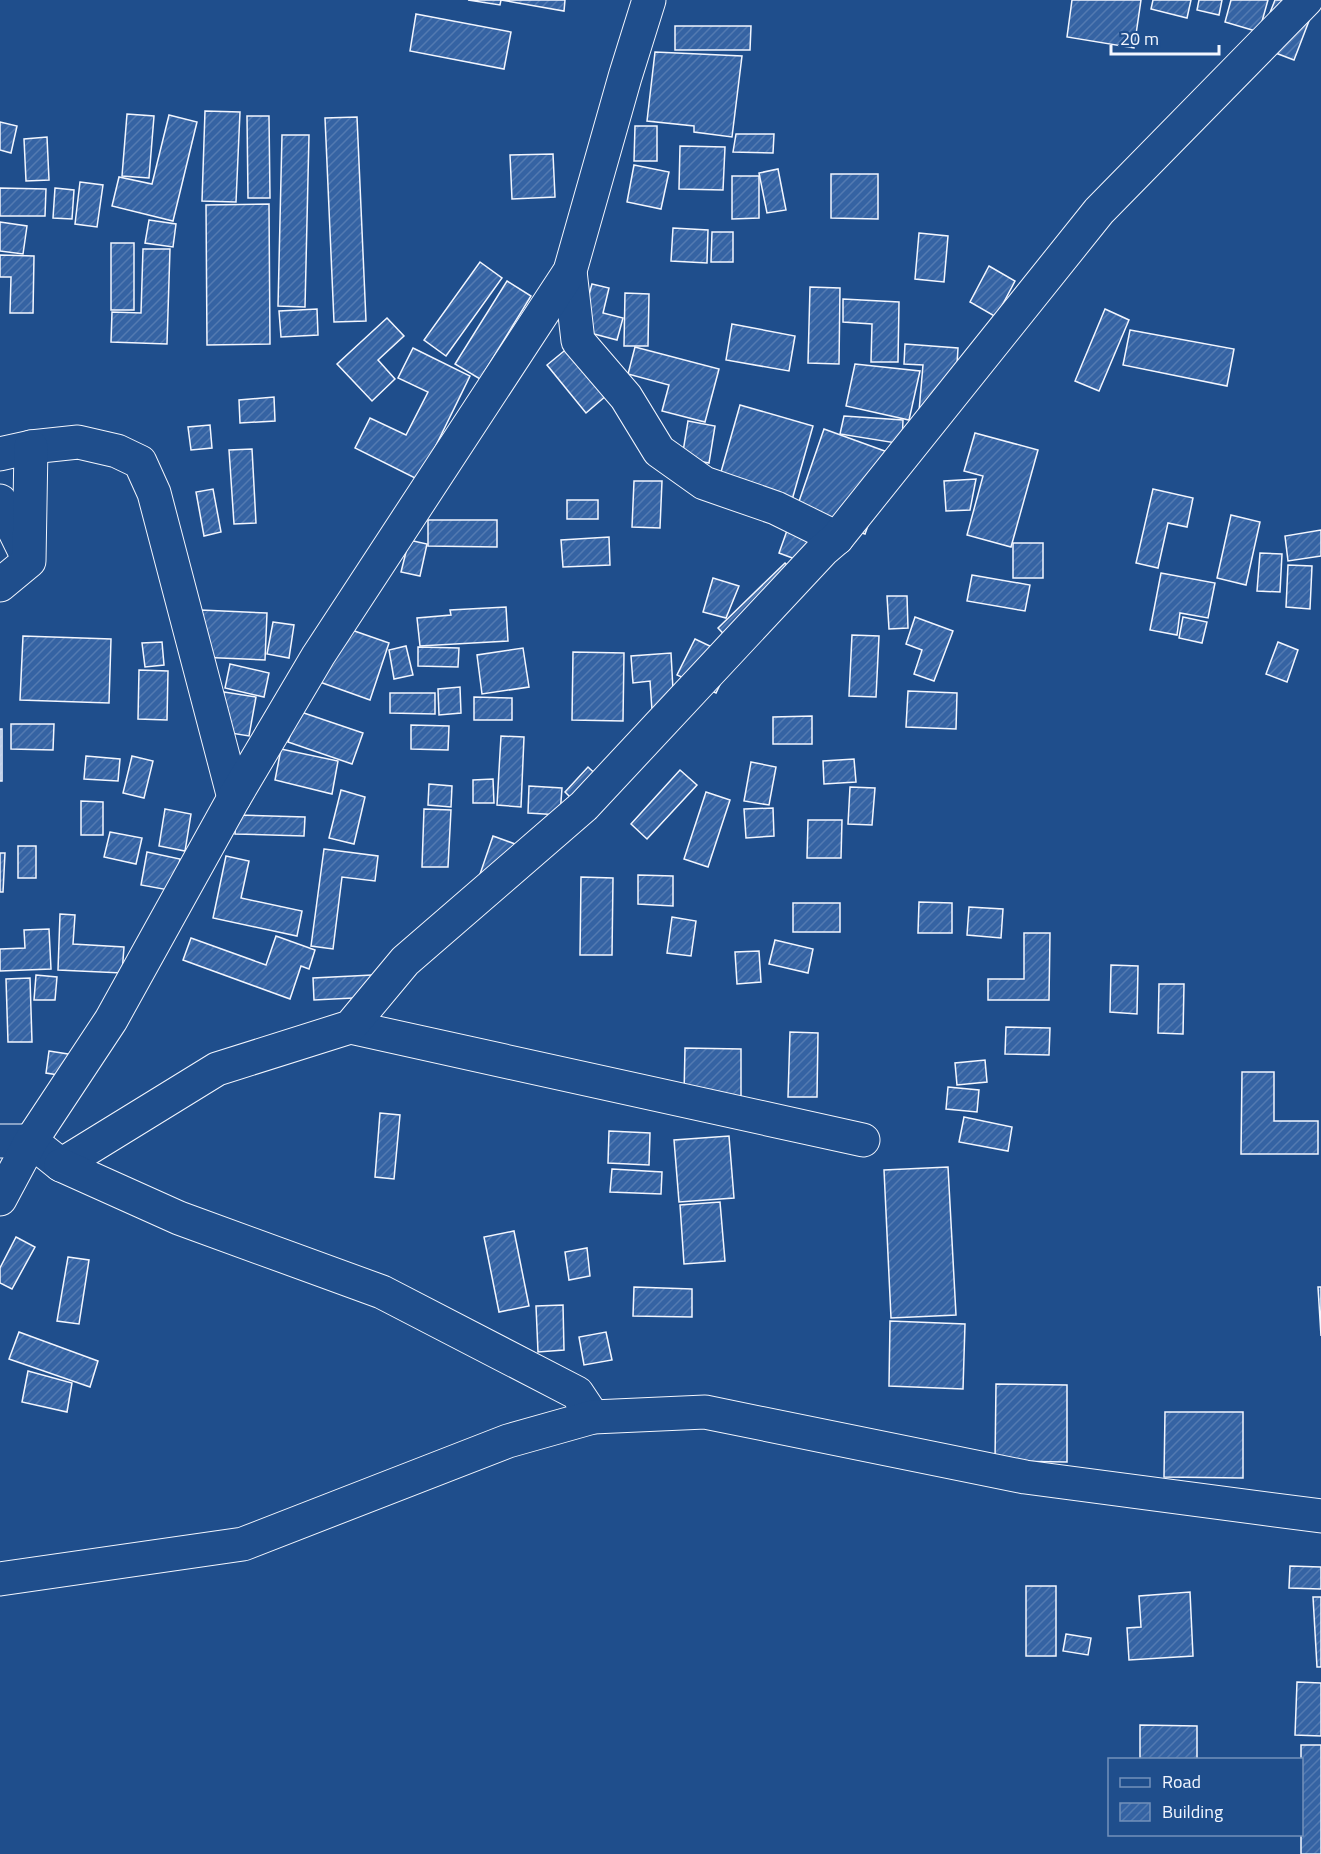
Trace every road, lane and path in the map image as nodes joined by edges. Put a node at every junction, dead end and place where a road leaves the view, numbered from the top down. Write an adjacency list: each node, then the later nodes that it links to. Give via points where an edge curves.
1 (1306, 0): 7 (street, via 1099,211)
2 (652, 4): 3 (street, via 625,76)
3 (570, 271): 7 (street, via 578,340 626,397 659,451 704,483 776,508); 10 (street, via 318,656)
4 (31, 447): 5 (street); 8 (street); 10 (street, via 78,442 117,451 140,462 154,493)
5 (0, 454)
6 (0, 501): 8 (street)
7 (837, 538): 11 (street, via 584,806 405,961)
8 (29, 561): 9 (street)
9 (0, 585)
10 (234, 798): 13 (street, via 111,1020)
11 (350, 1027): 12 (street); 14 (street, via 218,1069)
12 (863, 1140)
13 (15, 1141): 14 (street); 15 (street)
14 (61, 1165): 16 (street, via 179,1218 382,1292 577,1393)
15 (0, 1199)
16 (594, 1417): 17 (street, via 705,1412 1026,1477); 18 (street, via 508,1441 243,1544)
17 (1321, 1516)
18 (0, 1579)

